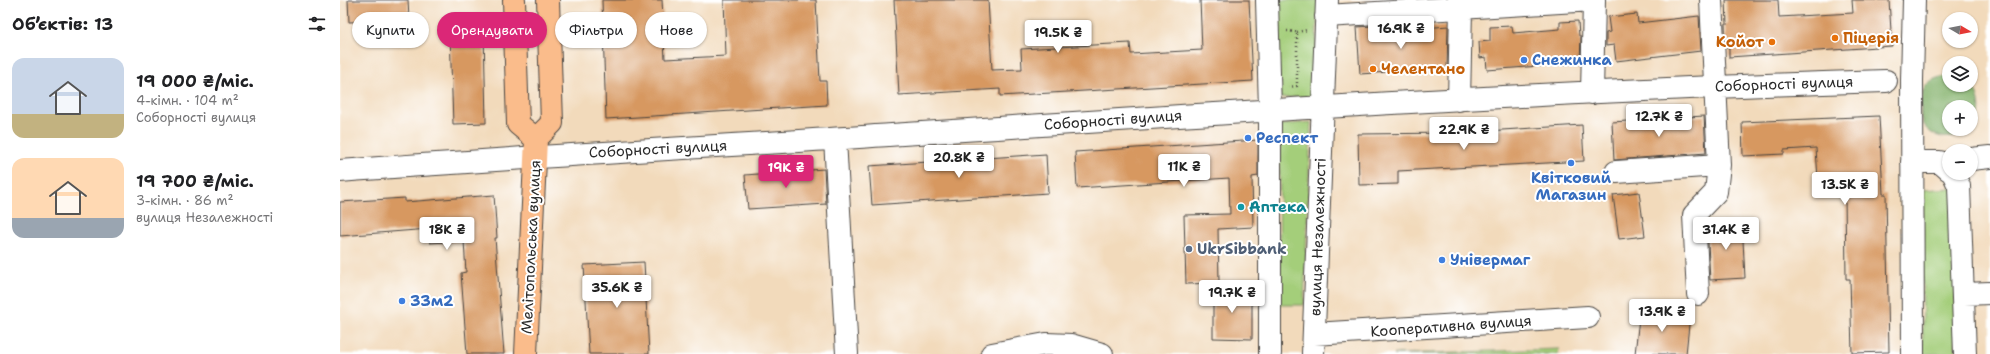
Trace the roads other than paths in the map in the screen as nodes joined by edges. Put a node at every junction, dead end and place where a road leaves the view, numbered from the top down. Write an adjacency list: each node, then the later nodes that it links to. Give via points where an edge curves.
1 (514, 0): 17 (main road, Мелітопольська вулиця, via 518,124)
2 (548, 0): 17 (main road, Мелітопольська вулиця, via 552,123)
3 (1267, 0): 15 (street)
4 (1594, 0): 9 (street); 12 (street)
5 (1711, 0): 11 (street)
6 (1914, 0): 20 (street)
7 (1406, 5): 8 (street); 9 (street)
8 (1327, 8): 14 (street, вулиця Незалежності)
9 (1461, 9): 13 (street)
10 (1886, 80): 11 (street, Соборності вулиця)
11 (1717, 86): 12 (street, Соборності вулиця); 21 (street)
12 (1592, 93): 13 (street, Соборності вулиця)
13 (1459, 100): 14 (street, Соборності вулиця)
14 (1324, 108): 15 (street, Соборності вулиця); 30 (street, вулиця Незалежності)
15 (1270, 110): 16 (street, Соборності вулиця); 35 (street)
16 (834, 139): 17 (street, Соборності вулиця); 32 (street)
17 (535, 148): 23 (street, Соборності вулиця); 31 (main road, Мелітопольська вулиця)
18 (1990, 158): 19 (street)
19 (1978, 159)
20 (1912, 162): 22 (street); 36 (street)
21 (1719, 165): 24 (street); 27 (street, via 1716,192 1694,215)
22 (1942, 165)
23 (340, 171)
24 (1616, 172)
25 (1956, 180): 28 (street, via 1959,186)
26 (1990, 293): 28 (street)
27 (1698, 294)
28 (1964, 294): 37 (street)
29 (1588, 317): 30 (street, Кооперативна вулиця)
30 (1313, 344)
31 (526, 354)
32 (847, 354)
33 (992, 354): 34 (street, via 1046,344 1071,345)
34 (1102, 354)
35 (1270, 354)
36 (1913, 354)
37 (1965, 354)

